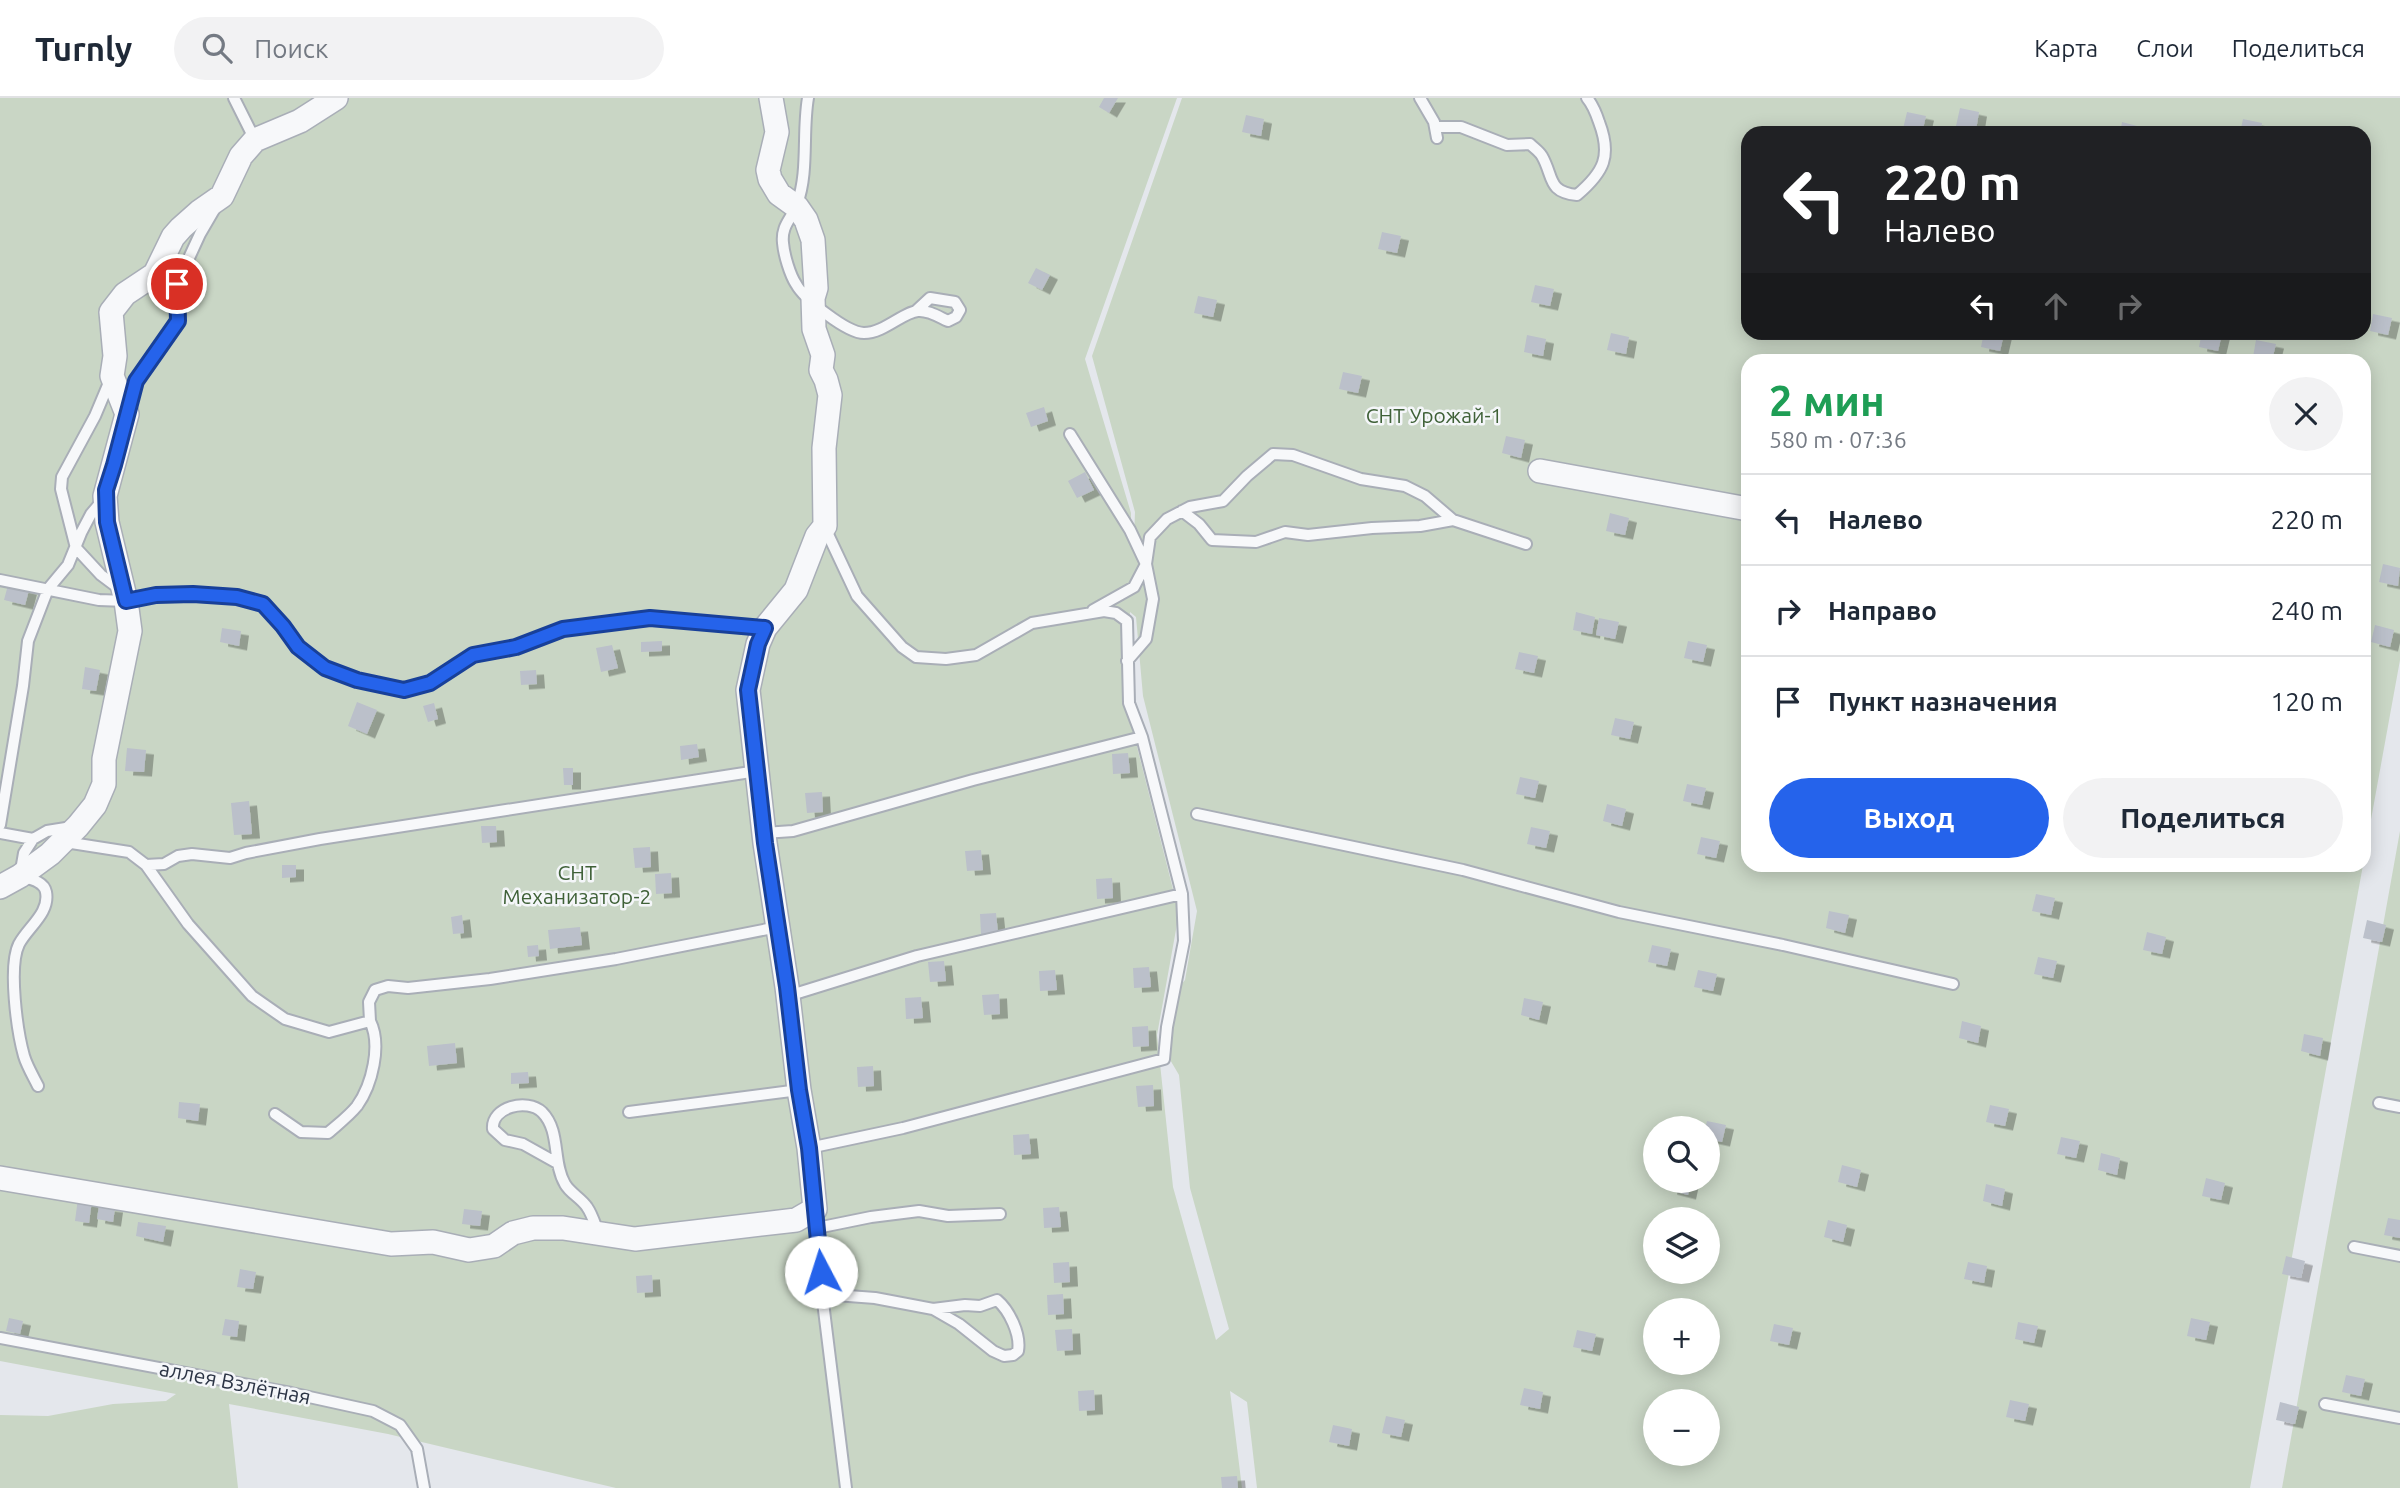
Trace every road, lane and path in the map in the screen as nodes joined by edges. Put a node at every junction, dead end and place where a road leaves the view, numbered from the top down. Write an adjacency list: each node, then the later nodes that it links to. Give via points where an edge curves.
1 (234, 98): 7 (lane)
2 (336, 98): 7 (street, via 300,121)
3 (771, 98): 9 (street, via 776,132 770,179 779,194)
4 (808, 98): 9 (lane)
5 (1420, 98): 6 (lane, via 1436,133 1461,127 1507,145 1530,144 1541,154 1555,187 1577,195 1604,164 1606,141)
6 (1587, 98)
7 (255, 140): 8 (street, via 241,156)
8 (222, 196): 12 (street, via 188,221 173,237 155,274 134,286 111,312); 13 (lane, via 177,284 178,321 136,381)
9 (797, 207): 10 (street, via 813,240)
10 (813, 301): 11 (lane, via 849,330 865,333); 20 (street, via 814,328 823,355 821,370 830,395 824,448)
11 (916, 311)
12 (112, 376): 13 (street); 22 (lane, via 62,477)
13 (127, 414): 16 (street)
14 (1070, 434): 23 (lane)
15 (1540, 471): 17 (street)
16 (105, 496): 22 (lane); 26 (street)
17 (1741, 508)
18 (1182, 511): 19 (lane, via 1212,540 1256,542 1285,532 1308,536); 19 (lane, via 1223,501 1273,454 1293,455 1362,478 1405,486); 23 (lane, via 1150,537)
19 (1453, 520): 21 (lane)
20 (825, 526): 27 (lane, via 857,596 916,657 976,655 1032,623); 28 (street, via 796,590)
21 (1526, 544)
22 (76, 548): 25 (lane); 26 (lane)
23 (1146, 564): 27 (lane, via 1134,587); 29 (lane, via 1153,599 1146,639)
24 (0, 580): 25 (lane)
25 (48, 589): 26 (lane, via 99,600); 33 (lane, via 28,641)
26 (124, 596): 28 (lane, via 193,594 263,604 298,647 325,668 404,690 430,683 473,655 516,647 563,629 650,618); 36 (street, via 130,631 104,759 104,784 95,805)
27 (1085, 615): 29 (lane, via 1104,611 1127,621)
28 (765, 628): 31 (street, via 748,690)
29 (1127, 661): 30 (lane, via 1129,703)
30 (1142, 737): 35 (lane, via 793,831); 40 (lane)
31 (757, 771): 35 (street); 38 (lane, via 320,839 230,858 191,854)
32 (1197, 814): 42 (lane, via 1463,870 1619,912)
33 (0, 825)
34 (0, 833): 37 (lane)
35 (764, 833): 41 (street)
36 (70, 834): 37 (lane, via 47,831); 38 (lane, via 129,852); 39 (street, via 51,854)
37 (33, 839): 39 (lane)
38 (146, 865): 44 (lane, via 188,925 252,996 285,1019 329,1031)
39 (10, 882): 45 (lane, via 40,883 46,890 46,905 19,944 13,964 16,1016 25,1057)
40 (1182, 894): 43 (lane, via 917,956); 51 (lane, via 1184,941 1164,1059)
41 (778, 927): 43 (street); 44 (lane, via 490,979 388,986 375,990 369,1002)
42 (1953, 984)
43 (788, 996): 46 (street)
44 (370, 1021): 50 (lane, via 375,1031 372,1074 356,1107 328,1133 301,1132)
45 (38, 1086)
46 (799, 1090): 49 (lane); 51 (street)
47 (2379, 1103): 48 (lane)
48 (2400, 1107)
49 (629, 1112)
50 (275, 1114)
51 (809, 1148): 55 (street)
52 (557, 1163): 52 (lane, via 556,1140 541,1112 523,1106 497,1114 493,1129 505,1140 523,1144); 56 (lane, via 565,1184 586,1205)
53 (0, 1178): 56 (street, via 391,1244 433,1242 469,1250 494,1246 513,1233 534,1228)
54 (1000, 1214): 55 (lane, via 948,1216 919,1211)
55 (816, 1218): 56 (street, via 635,1239); 59 (lane)
56 (599, 1234)
57 (2354, 1247): 58 (lane)
58 (2400, 1256)
59 (822, 1294): 60 (lane); 65 (lane)
60 (933, 1309): 60 (lane, via 993,1351 1004,1356 1018,1350 1020,1340 997,1300 980,1306)
61 (0, 1338): 64 (lane, аллея Взлётная, via 373,1411 400,1426 417,1449)
62 (2325, 1404): 63 (lane)
63 (2400, 1418)
64 (424, 1488)
65 (846, 1488)

